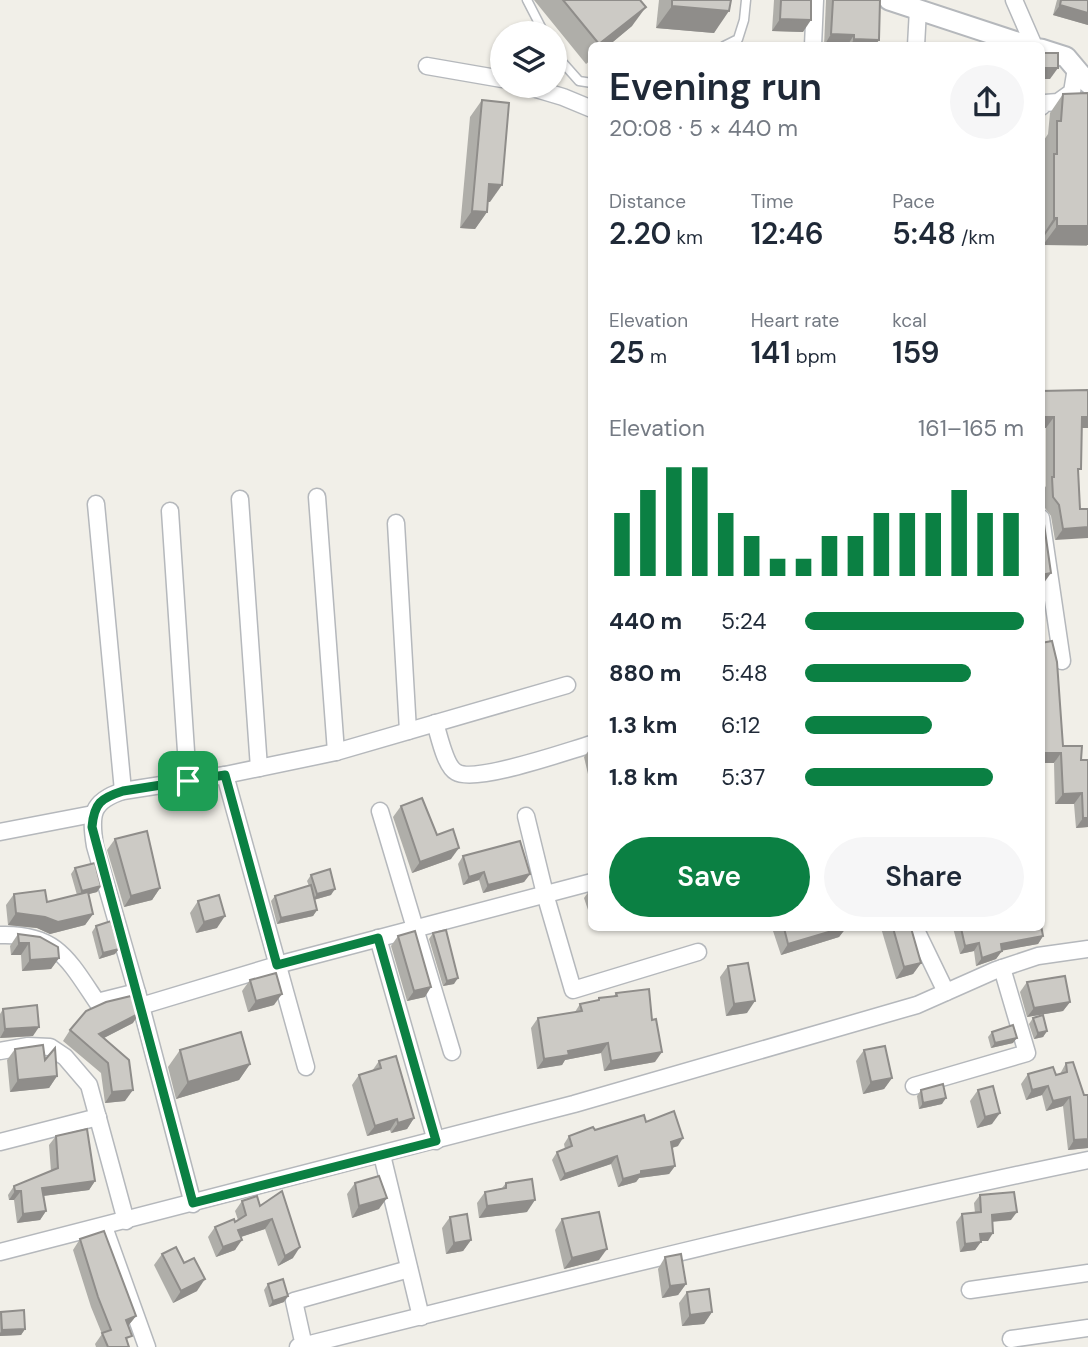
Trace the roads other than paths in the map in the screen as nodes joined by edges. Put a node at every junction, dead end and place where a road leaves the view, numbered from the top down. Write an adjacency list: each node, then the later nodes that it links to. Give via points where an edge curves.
1 (527, 0): 7 (lane)
2 (746, 0): 9 (lane, via 738,39)
3 (815, 0): 10 (street)
4 (889, 0): 6 (street)
5 (1014, 0): 12 (street)
6 (918, 9): 8 (street); 11 (street)
7 (538, 21)
8 (1005, 41)
9 (732, 42)
10 (813, 42)
11 (916, 42)
12 (1030, 42)
13 (1045, 52): 16 (street)
14 (427, 66): 17 (street)
15 (567, 68): 18 (lane, via 579,81)
16 (1078, 73): 20 (street); 21 (street, via 1058,102)
17 (490, 77)
18 (588, 82)
19 (566, 98): 22 (street)
20 (1088, 102)
21 (1045, 103)
22 (588, 106)
23 (317, 497): 34 (street)
24 (240, 499): 35 (street)
25 (96, 504): 38 (street)
26 (170, 511): 37 (street)
27 (396, 523): 32 (street)
28 (1045, 545): 29 (street)
29 (1062, 661)
30 (567, 685): 31 (street)
31 (435, 723): 32 (street); 33 (street, via 449,766 463,775 480,775)
32 (408, 731): 34 (street)
33 (588, 745)
34 (336, 752): 35 (street)
35 (260, 768): 36 (street)
36 (225, 775): 37 (street); 51 (street)
37 (188, 781): 38 (street)
38 (123, 791): 40 (street, via 109,795)
39 (380, 811): 45 (street)
40 (93, 814): 42 (street); 54 (street, via 95,846)
41 (526, 816): 44 (street)
42 (0, 832)
43 (588, 883): 44 (street)
44 (545, 894): 45 (street); 50 (street, via 573,990)
45 (416, 928): 48 (street); 56 (street)
46 (916, 931): 53 (street)
47 (0, 935): 54 (street, via 41,939 70,961 97,1002)
48 (378, 938): 51 (street); 60 (street)
49 (1088, 949): 52 (street, via 1038,956)
50 (698, 952)
51 (277, 965): 54 (street); 57 (street)
52 (1002, 968): 53 (street); 58 (street, via 1027,1053)
53 (946, 992): 60 (street, via 905,1008)
54 (139, 999): 64 (street)
55 (0, 1051): 59 (street, via 50,1047 65,1057 89,1085)
56 (452, 1052)
57 (306, 1067)
58 (914, 1086)
59 (98, 1118): 61 (street); 65 (street)
60 (436, 1141): 62 (street)
61 (0, 1142)
62 (382, 1155): 64 (street); 68 (street)
63 (1088, 1160): 71 (street, via 883,1204)
64 (193, 1203): 65 (street)
65 (126, 1221): 66 (street)
66 (104, 1227): 67 (street); 75 (street)
67 (0, 1252)
68 (409, 1269): 71 (street); 74 (street, via 294,1301)
69 (1088, 1273): 70 (street)
70 (971, 1290)
71 (421, 1317): 74 (street)
72 (1088, 1328): 73 (street)
73 (1011, 1339)
74 (301, 1346)
75 (147, 1347)

